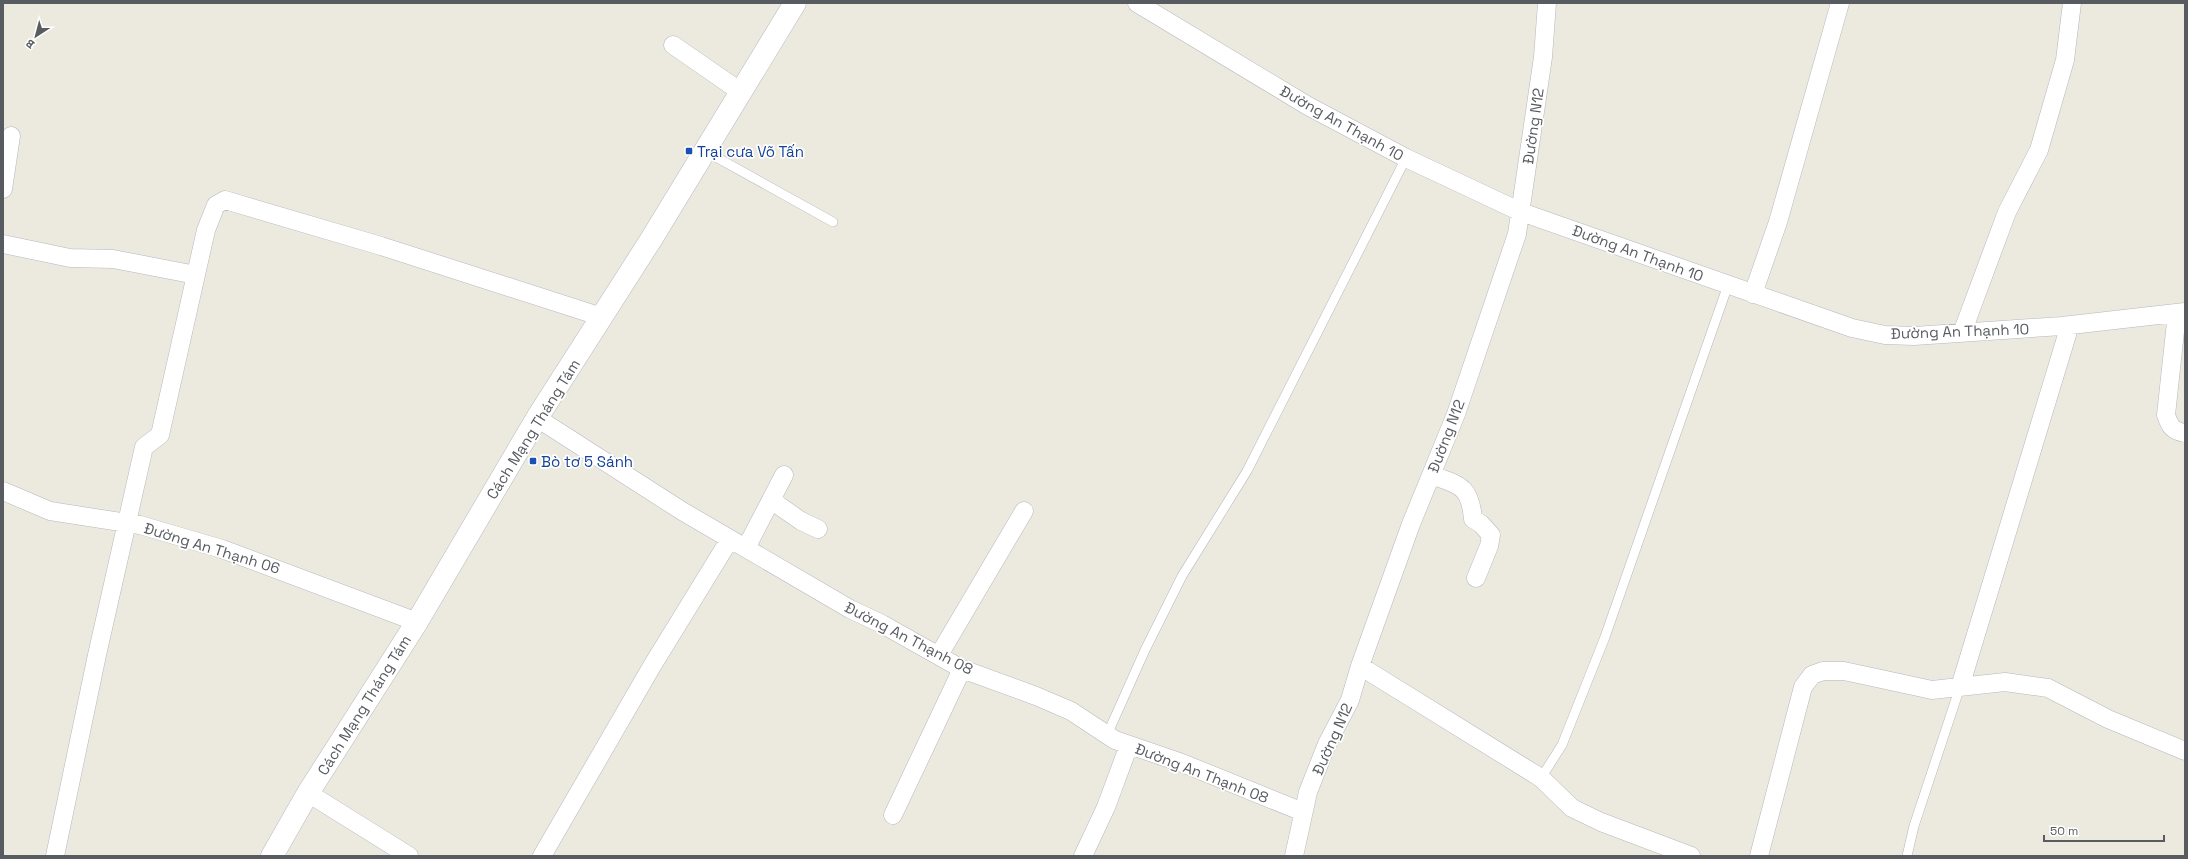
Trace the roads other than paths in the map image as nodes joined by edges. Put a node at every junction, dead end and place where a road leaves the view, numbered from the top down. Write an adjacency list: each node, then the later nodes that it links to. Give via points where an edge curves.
1 (795, 3): 7 (main road, Cách Mạng Tháng Tám)
2 (1137, 3): 10 (street, Đường An Thạnh 10, via 1308,106)
3 (1547, 3): 12 (street, Đường N12, via 1543,57)
4 (1839, 3): 17 (street, via 1778,222)
5 (2072, 3): 21 (street, via 2065,60 2039,150 2007,212)
6 (673, 44): 7 (street)
7 (741, 92): 9 (main road, Cách Mạng Tháng Tám)
8 (11, 136): 11 (street)
9 (705, 151): 13 (lane); 19 (main road, Cách Mạng Tháng Tám)
10 (1406, 158): 12 (street, Đường An Thạnh 10); 39 (lane, via 1247,471 1182,576)
11 (3, 188)
12 (1521, 212): 16 (street, Đường An Thạnh 10); 24 (street, Đường N12, via 1517,234 1458,406)
13 (833, 222)
14 (3, 244): 15 (street, via 70,258 113,259)
15 (196, 275): 19 (street, via 206,230 216,206 225,200 381,246); 29 (street, via 160,435 144,447)
16 (1728, 285): 17 (street, Đường An Thạnh 10); 42 (lane, via 1605,637 1562,745)
17 (1753, 294): 21 (street, Đường An Thạnh 10, via 1838,324 1885,335)
18 (2181, 313): 20 (street, Đường An Thạnh 10); 23 (street, via 2166,415 2169,425 2175,431)
19 (602, 317): 22 (main road, Cách Mạng Tháng Tám)
20 (2070, 325): 21 (street, Đường An Thạnh 10); 38 (street)
21 (1962, 333)
22 (537, 418): 31 (street, Đường An Thạnh 08, via 599,460); 34 (main road, Cách Mạng Tháng Tám)
23 (2185, 433)
24 (1431, 474): 33 (street, via 1461,486 1467,493 1473,519 1491,535); 36 (street, Đường N12)
25 (784, 475): 27 (street)
26 (3, 492): 29 (street, Đường An Thạnh 06, via 50,511)
27 (771, 500): 30 (street, via 801,521); 32 (street)
28 (1024, 511): 35 (street)
29 (125, 523): 34 (street, Đường An Thạnh 06, via 229,551); 47 (street)
30 (818, 529)
31 (730, 539): 32 (street, Đường An Thạnh 08); 50 (street, via 652,666)
32 (746, 548): 35 (street, Đường An Thạnh 08, via 850,609)
33 (1476, 578)
34 (417, 622): 43 (main road, Cách Mạng Tháng Tám)
35 (939, 655): 37 (street, Đường An Thạnh 08)
36 (1360, 666): 42 (street); 44 (street, Đường N12, via 1350,700 1327,744)
37 (962, 668): 39 (street, Đường An Thạnh 08, via 1071,711); 45 (street)
38 (1960, 687): 41 (street, via 2005,682 2048,688 2108,719); 54 (street, via 1932,690 1844,671 1823,671 1812,675 1803,687); 55 (lane, via 1914,826)
39 (1107, 735): 40 (street, Đường An Thạnh 08)
40 (1129, 745): 44 (street, Đường An Thạnh 08, via 1182,763); 51 (street, via 1106,807)
41 (2185, 751)
42 (1541, 778): 46 (street, via 1572,808)
43 (308, 794): 48 (main road, Cách Mạng Tháng Tám); 49 (street)
44 (1303, 812): 52 (street, Đường N12)
45 (894, 816)
46 (1674, 853): 53 (street)
47 (55, 856)
48 (272, 856)
49 (409, 856)
50 (542, 856)
51 (1083, 856)
52 (1294, 856)
53 (1691, 856)
54 (1759, 856)
55 (1907, 856)

